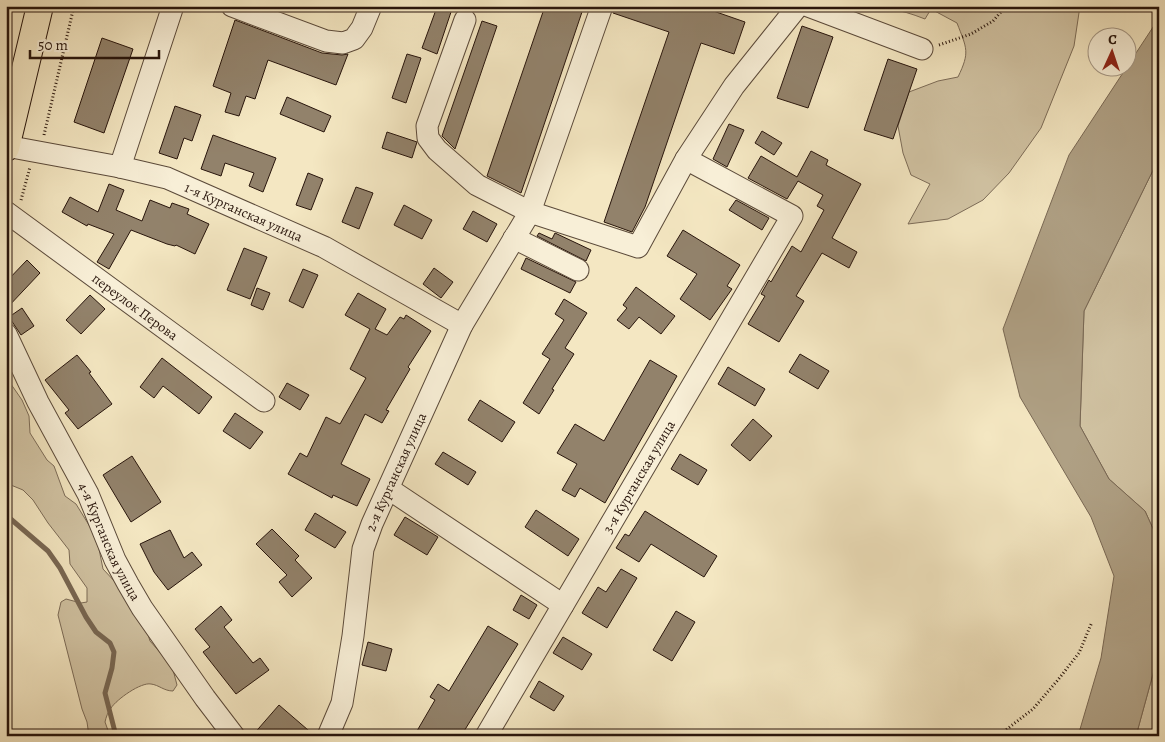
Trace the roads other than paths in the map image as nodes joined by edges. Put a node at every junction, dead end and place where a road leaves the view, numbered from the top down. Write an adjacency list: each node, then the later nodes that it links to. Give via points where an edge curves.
1 (40, 6): 10 (main road)
2 (173, 6): 12 (street)
3 (232, 6): 4 (street, via 326,41 343,43 354,39)
4 (372, 6)
5 (602, 6): 14 (street, 2-я Курганская улица)
6 (798, 6): 11 (street, via 734,86)
7 (808, 6): 9 (street)
8 (466, 20): 14 (street, via 427,126 428,138 437,150)
9 (922, 49)
10 (6, 147): 12 (street, 1-я Курганская улица)
11 (686, 159): 14 (street, via 638,247); 20 (street, 3-я Курганская улица, via 792,216)
12 (120, 167): 16 (street, 1-я Курганская улица, via 167,178 324,247)
13 (11, 215): 18 (street, переулок Перова)
14 (521, 226): 15 (street); 16 (street, 2-я Курганская улица)
15 (578, 270)
16 (462, 325): 19 (street, 2-я Курганская улица)
17 (6, 334): 21 (street, 4-я Курганская улица, via 38,402 88,494 128,584)
18 (264, 401)
19 (389, 489): 20 (street); 22 (street, 2-я Курганская улица, via 363,550 342,703)
20 (563, 605): 23 (street, 3-я Курганская улица)
21 (234, 736)
22 (328, 736)
23 (486, 736)

